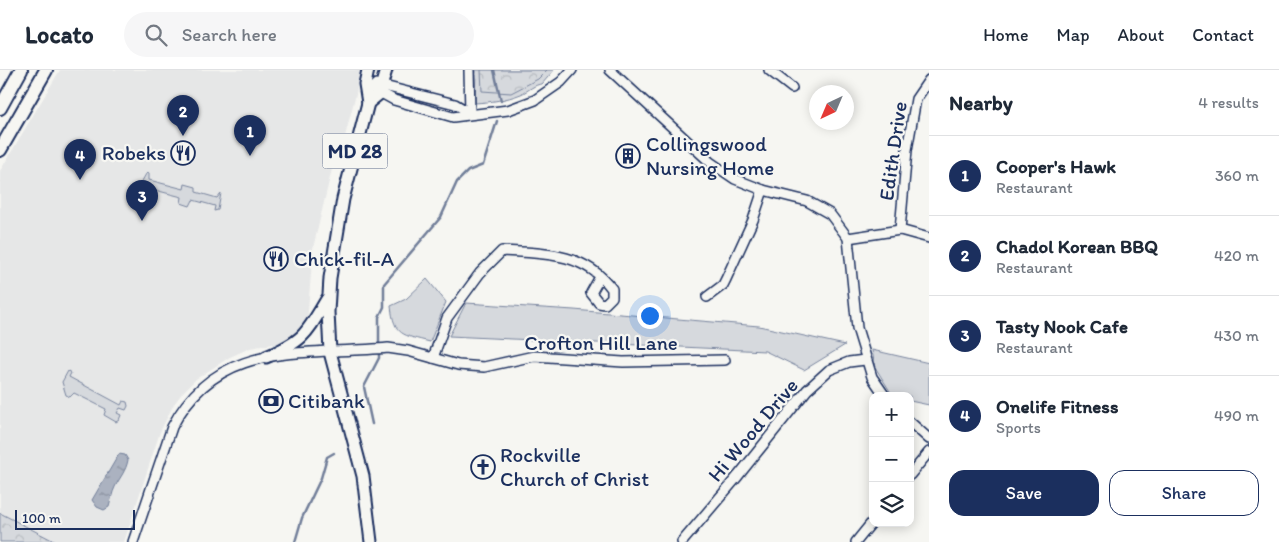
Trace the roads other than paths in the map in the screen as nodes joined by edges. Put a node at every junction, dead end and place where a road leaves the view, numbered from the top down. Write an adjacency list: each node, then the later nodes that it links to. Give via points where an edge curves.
1 (21, 70): 15 (highway)
2 (42, 70): 17 (highway)
3 (46, 70): 17 (highway)
4 (368, 70): 11 (main road, MD 28)
5 (386, 70): 13 (main road)
6 (469, 70): 16 (street)
7 (572, 70): 16 (street, via 535,100 500,111)
8 (610, 70): 19 (street, via 710,162 735,179)
9 (769, 70): 12 (street)
10 (929, 80): 20 (street, Edith Drive, via 916,99 907,150)
11 (364, 84): 13 (street); 14 (main road, MD 28)
12 (792, 88)
13 (381, 89): 14 (main road, MD 28); 16 (street, via 458,105); 16 (street, via 453,118)
14 (368, 104): 24 (main road, MD 28, via 343,199)
15 (0, 108)
16 (470, 114)
17 (18, 118): 18 (highway)
18 (0, 150)
19 (763, 190): 21 (street, via 807,201 830,214); 25 (street, via 726,279)
20 (900, 230): 21 (street); 22 (street)
21 (848, 238): 30 (street, via 858,328)
22 (929, 238)
23 (600, 277): 28 (street, via 555,253 502,251 480,273 447,318)
24 (328, 297): 26 (main road, MD 28); 27 (main road, via 306,334)
25 (707, 298)
26 (330, 352): 27 (street, Crofton Hill Lane); 28 (street, Crofton Hill Lane, via 388,348); 38 (main road, MD 28, via 364,476)
27 (266, 357): 37 (street, Crofton Hill Lane, via 251,359 222,371 192,395 180,410)
28 (432, 358): 29 (street, Crofton Hill Lane, via 484,367 534,356 623,362)
29 (725, 360)
30 (865, 360): 31 (street); 39 (street, Hi Wood Drive, via 829,370 807,390)
31 (882, 392)
32 (914, 426): 33 (street)
33 (929, 439)
34 (929, 452): 35 (street)
35 (914, 470)
36 (869, 526): 40 (street)
37 (133, 542)
38 (372, 542)
39 (682, 542)
40 (856, 542)

